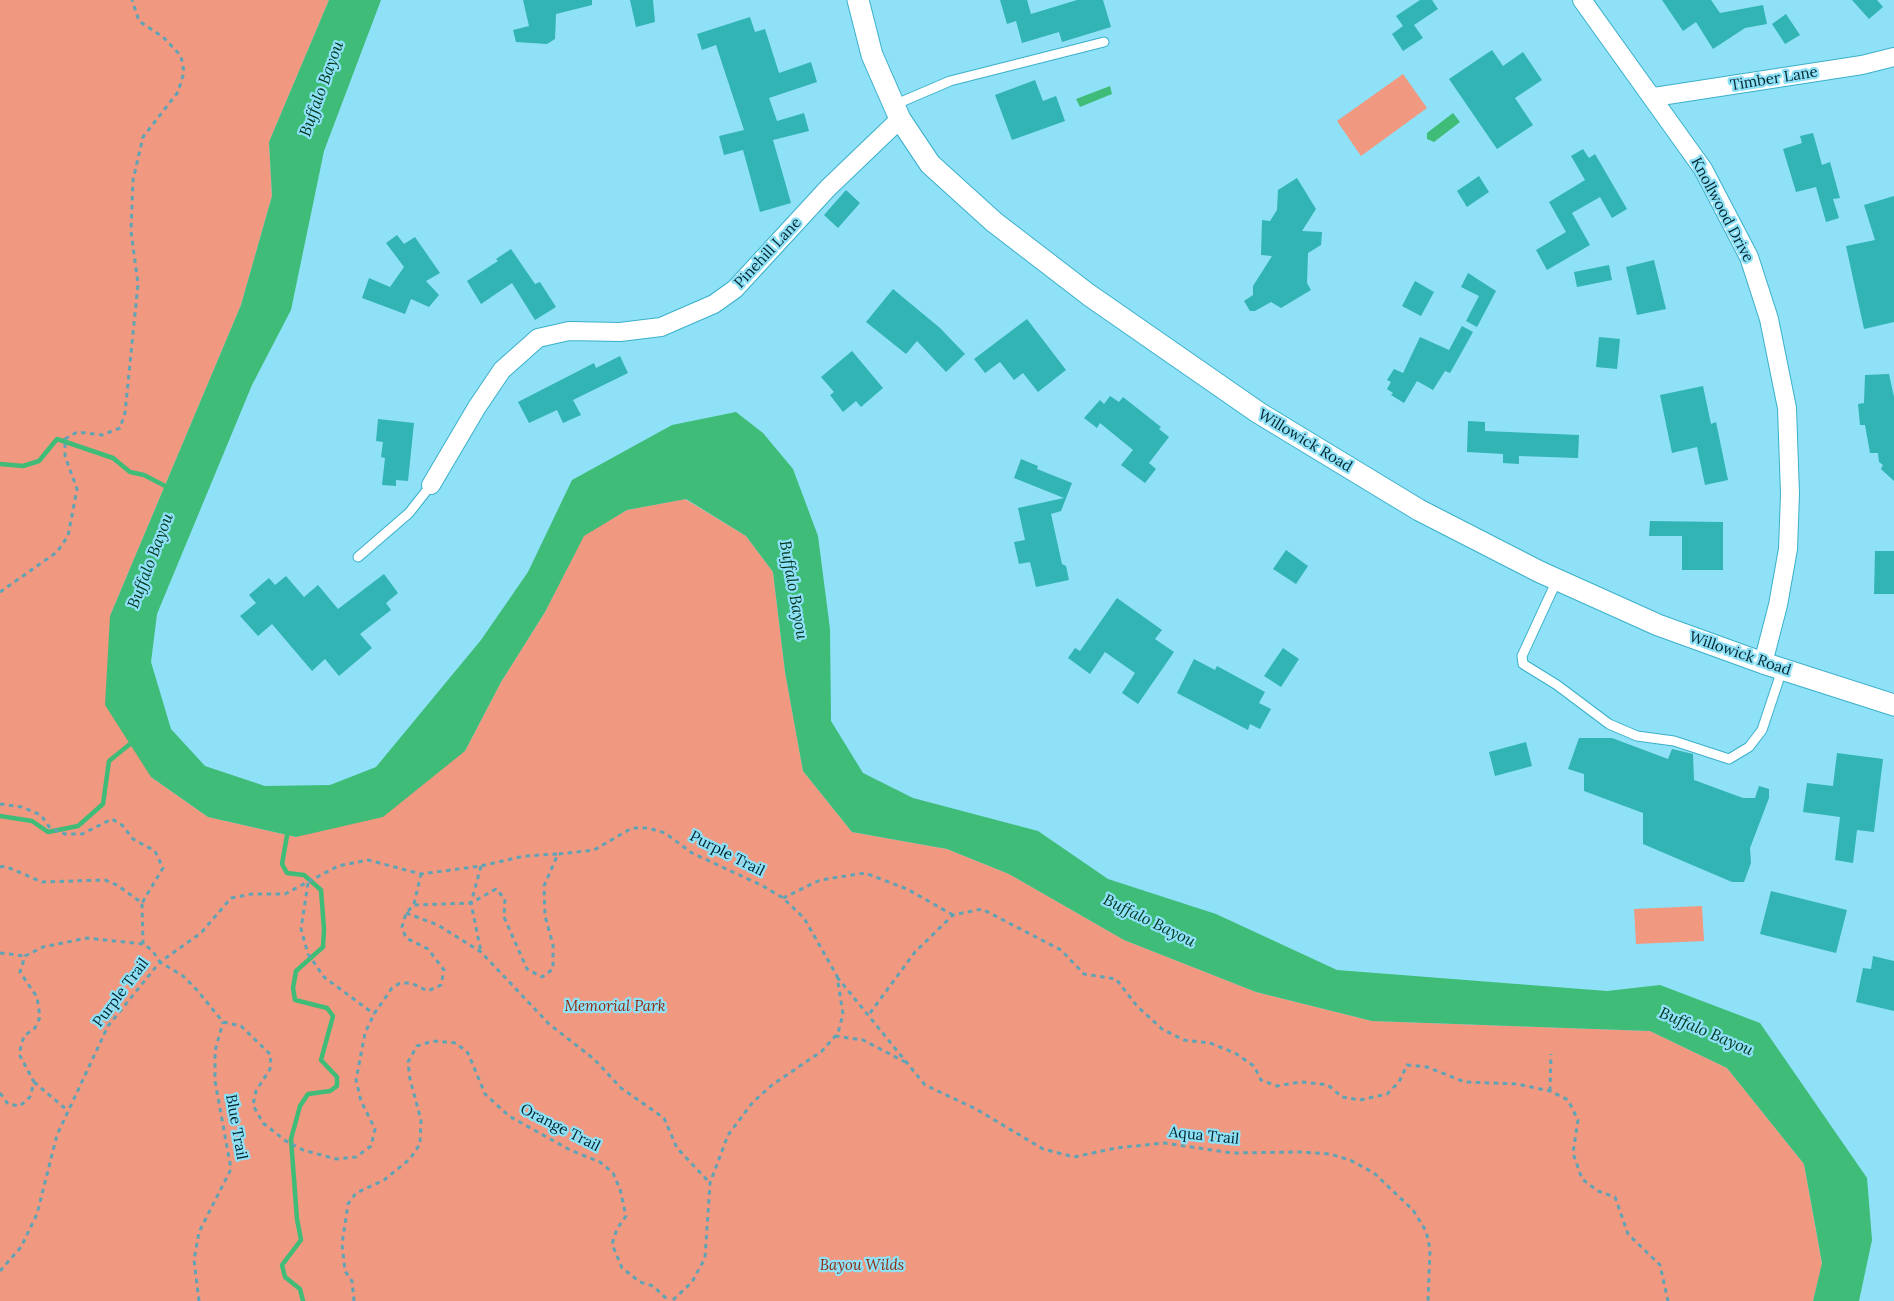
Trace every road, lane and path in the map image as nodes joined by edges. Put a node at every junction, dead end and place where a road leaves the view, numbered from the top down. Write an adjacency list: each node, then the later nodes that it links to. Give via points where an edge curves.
1 (132, 0): 11 (path, via 139,21 163,37 181,56 184,72 178,92 143,137 133,180 131,231 138,284 125,413 120,428 102,435 77,432 64,439 65,456 77,489 68,536 57,552)
2 (858, 0): 7 (street, Willowick Road, via 872,55)
3 (1582, 0): 6 (street, Knollwood Drive)
4 (1104, 42): 7 (lane, via 950,81)
5 (1894, 57): 6 (street, Timber Lane)
6 (1654, 97): 12 (street, Knollwood Drive, via 1703,169 1749,257 1780,363 1790,448 1788,549)
7 (897, 112): 8 (street, Pinehill Lane, via 735,289 714,304 661,327 620,332 569,331 538,338 502,369); 10 (street, Willowick Road, via 930,164 994,222 1089,295 1261,415 1419,510)
8 (431, 485): 9 (lane, via 409,513)
9 (358, 557)
10 (1557, 580): 12 (street, Willowick Road, via 1658,625); 12 (lane, via 1522,656 1523,664 1609,724 1637,736 1674,741 1729,759 1749,747 1762,730)
11 (0, 592)
12 (1773, 666): 13 (street, Willowick Road)
13 (1894, 705)
14 (0, 804): 21 (path, via 41,815 50,828 65,834 82,834 112,819 122,825 133,839 155,851 163,868)
15 (558, 854): 16 (path, Purple Trail, via 524,856); 20 (path, Purple Trail, via 594,850 632,828 648,828 665,833 692,853); 22 (path, via 544,886 553,969 542,977 527,969 504,917 505,899 496,889)
16 (481, 866): 18 (path, Purple Trail); 22 (path)
17 (0, 867): 21 (path, via 42,882 105,880)
18 (421, 874): 19 (path, via 368,860 338,866); 23 (path)
19 (308, 883): 30 (path, via 285,894 231,898 201,933); 33 (path, via 301,929 308,954 324,977)
20 (783, 898): 25 (path, via 820,880 865,873); 31 (path, Purple Trail, via 804,918)
21 (142, 903): 26 (path)
22 (471, 903): 23 (path); 27 (path)
23 (414, 905): 24 (path)
24 (406, 913): 27 (path, via 438,925); 33 (path, Purple Trail, via 402,927 406,938 428,949 444,970 441,985 428,991 411,983 400,983)
25 (953, 915): 32 (path, via 915,952); 39 (path, via 982,909 1061,950 1084,974 1116,979 1162,1029 1184,1040 1210,1043 1235,1053 1254,1066 1261,1080 1278,1086 1301,1082 1328,1085 1342,1097 1360,1100 1387,1094 1399,1082 1407,1065 1427,1067 1465,1082 1517,1084)
26 (143, 944): 29 (path, via 87,938 43,947); 30 (path)
27 (481, 952): 42 (path, via 549,1024 594,1059 621,1088 664,1118 676,1148)
28 (0, 953): 29 (path)
29 (25, 956): 38 (path, via 20,972 37,997 40,1017 35,1028 24,1036 19,1054)
30 (160, 962): 34 (path, Purple Trail, via 183,976); 41 (path, Purple Trail, via 108,1026)
31 (837, 976): 32 (path, Aqua Trail); 35 (path, Purple Trail, via 843,1014)
32 (870, 1013): 37 (path, Aqua Trail)
33 (374, 1014): 34 (path, Purple Trail, via 364,1033 356,1080 375,1129 371,1146 356,1157 336,1159 303,1150 263,1123 253,1105 256,1091 270,1069 271,1055 241,1026)
34 (223, 1022): 44 (path, Blue Trail, via 215,1051 215,1081 231,1169 199,1232 194,1260)
35 (835, 1036): 37 (path, Aqua Trail, via 863,1040); 42 (path, via 753,1102 728,1135)
36 (1551, 1054): 39 (path)
37 (908, 1063): 47 (path, Aqua Trail, via 925,1085 976,1109 1043,1149 1074,1156 1164,1143 1232,1153 1330,1154 1350,1160 1374,1173 1413,1210 1422,1224 1430,1249)
38 (34, 1082): 40 (path, via 30,1097 20,1106 8,1104); 41 (path)
39 (1550, 1091): 48 (path, via 1568,1100 1578,1120 1573,1153 1582,1179 1598,1191 1616,1197 1628,1234 1660,1265)
40 (0, 1093)
41 (67, 1110): 43 (path, Purple Trail, via 38,1214 21,1247)
42 (710, 1183): 46 (path, via 705,1258 692,1282)
43 (0, 1271)
44 (199, 1301)
45 (354, 1301): 46 (path, Orange Trail, via 342,1244 348,1204 356,1193 384,1180 411,1159 420,1144 421,1120 408,1062 417,1046 433,1041 456,1043 468,1053 485,1094 509,1116 600,1162 613,1173 626,1216 612,1244 622,1268)
46 (670, 1301)
47 (1428, 1301)
48 (1668, 1301)

